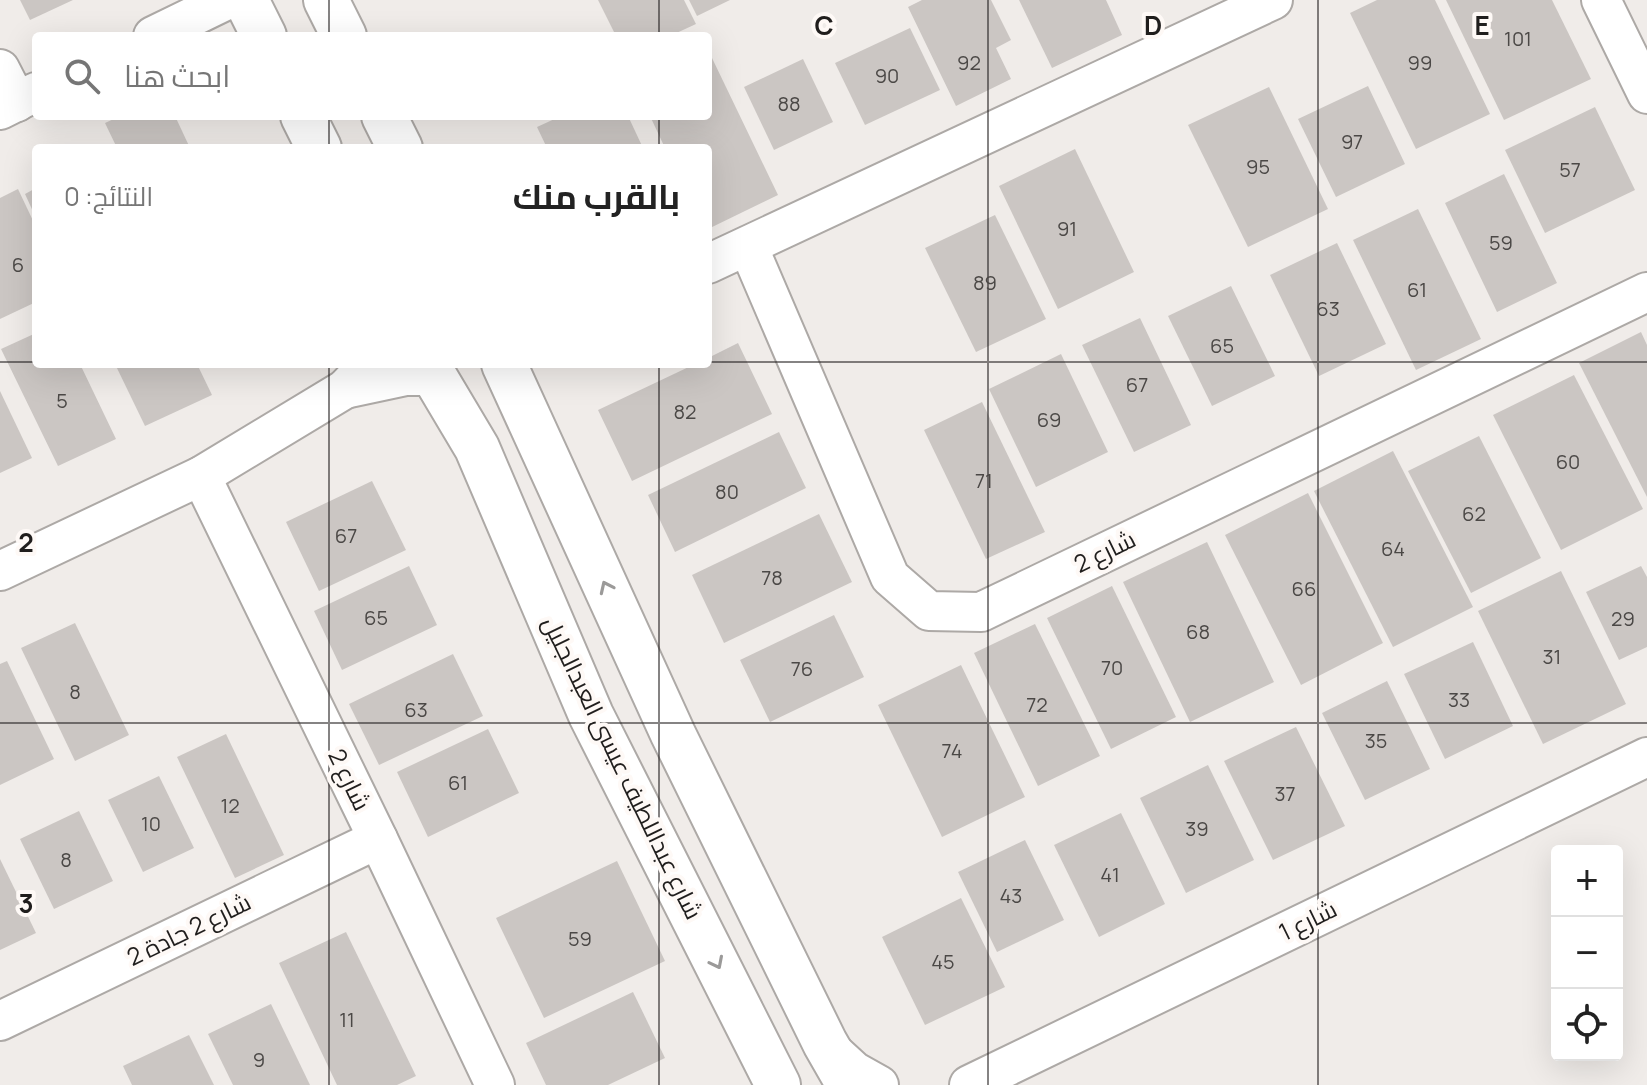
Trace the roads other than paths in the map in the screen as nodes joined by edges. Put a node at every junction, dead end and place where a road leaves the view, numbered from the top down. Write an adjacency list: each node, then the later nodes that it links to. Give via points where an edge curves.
1 (227, 0): 6 (street)
2 (246, 0): 7 (street)
3 (326, 0): 8 (street)
4 (1273, 0): 14 (street)
5 (1601, 0): 9 (street)
6 (161, 32)
7 (262, 32)
8 (342, 32)
9 (1647, 94)
10 (305, 120): 12 (street)
11 (386, 120): 13 (street)
12 (317, 144)
13 (398, 144)
14 (748, 246): 15 (street); 16 (street, شارع 2, via 890,577 929,611 981,612)
15 (712, 262)
16 (1647, 292)
17 (431, 370): 19 (street); 20 (street, شارع عبداللطيف عيسى العبدالجليل)
18 (516, 372): 23 (street, one-way to 18)
19 (357, 376): 21 (street)
20 (477, 448): 23 (street, via 527,515 591,644 602,651 616,649); 24 (street, شارع عبداللطيف عيسى العبدالجليل)
21 (201, 476): 22 (street); 26 (street, شارع 2)
22 (0, 571)
23 (624, 626): 27 (street)
24 (591, 715): 27 (street, via 601,693 625,693 705,854 724,874); 31 (street, شارع عبداللطيف عيسى العبدالجليل, one-way to 31)
25 (1647, 757): 34 (street, شارع 1)
26 (378, 839): 28 (street, شارع 2 جادة 2); 30 (street, شارع 2)
27 (747, 885): 29 (street)
28 (0, 1021)
29 (825, 1043): 32 (street); 33 (street, via 854,1071)
30 (495, 1085)
31 (778, 1085)
32 (849, 1085)
33 (879, 1085)
34 (969, 1085)

